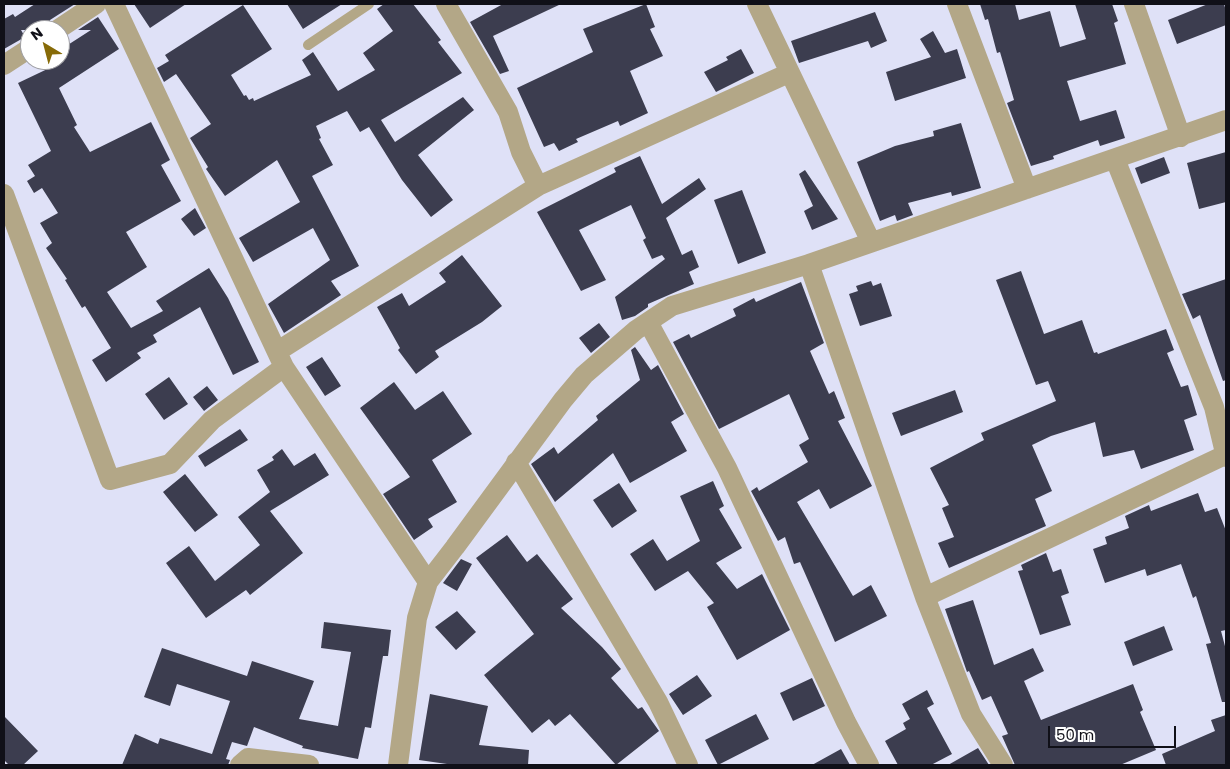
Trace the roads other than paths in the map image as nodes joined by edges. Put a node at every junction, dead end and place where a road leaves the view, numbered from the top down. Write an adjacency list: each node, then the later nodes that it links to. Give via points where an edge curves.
1 (96, 4): 8 (street)
2 (114, 4): 22 (street)
3 (369, 4): 9 (lane)
4 (446, 4): 16 (street, via 508,112 521,152)
5 (757, 4): 12 (street)
6 (957, 4): 17 (street)
7 (1134, 4): 14 (street)
8 (70, 21)
9 (308, 45)
10 (20, 55): 11 (street)
11 (4, 66)
12 (789, 73): 16 (street); 19 (street)
13 (1226, 120): 14 (street)
14 (1181, 137): 15 (street)
15 (1115, 159): 17 (street); 23 (street)
16 (538, 186): 22 (street)
17 (1027, 189): 19 (street)
18 (4, 194): 22 (street, via 110,480 170,464 212,420)
19 (871, 242): 20 (street)
20 (809, 264): 21 (street, via 672,306); 27 (street)
21 (648, 322): 25 (street, via 584,375); 32 (street, via 727,468)
22 (281, 359): 26 (street)
23 (1220, 405): 24 (street)
24 (1226, 456): 27 (street)
25 (516, 462): 26 (street); 31 (street, via 658,702)
26 (428, 582): 30 (street, via 417,618)
27 (925, 597): 33 (street, via 971,714)
28 (240, 765): 29 (street, via 248,758)
29 (309, 765)
30 (398, 765)
31 (688, 765)
32 (869, 765)
33 (1003, 765)

